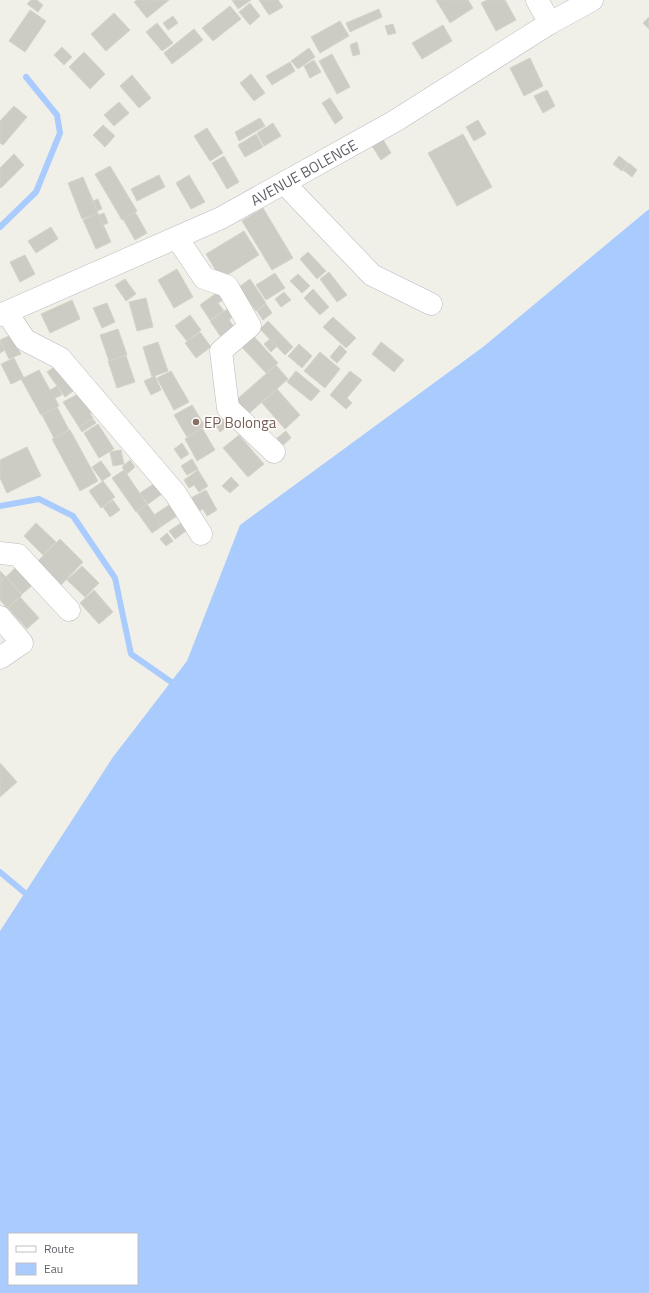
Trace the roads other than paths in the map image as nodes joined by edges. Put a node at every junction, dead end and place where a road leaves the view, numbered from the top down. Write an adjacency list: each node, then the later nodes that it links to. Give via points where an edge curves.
1 (536, 0): 3 (street)
2 (592, 0): 3 (street, AVENUE BOLENGE)
3 (550, 23): 4 (street, AVENUE BOLENGE, via 395,121)
4 (284, 183): 5 (street, AVENUE BOLENGE, via 221,218); 6 (street, via 372,275)
5 (177, 238): 7 (street, AVENUE BOLENGE); 8 (street, via 204,278 227,286 250,326 221,351 228,408)
6 (431, 304)
7 (4, 314): 9 (street, via 25,340 60,358 175,493)
8 (274, 452)
9 (201, 534)
10 (0, 553): 11 (street, via 18,555)
11 (69, 610)
12 (0, 617): 13 (street, via 22,643)
13 (0, 658)

